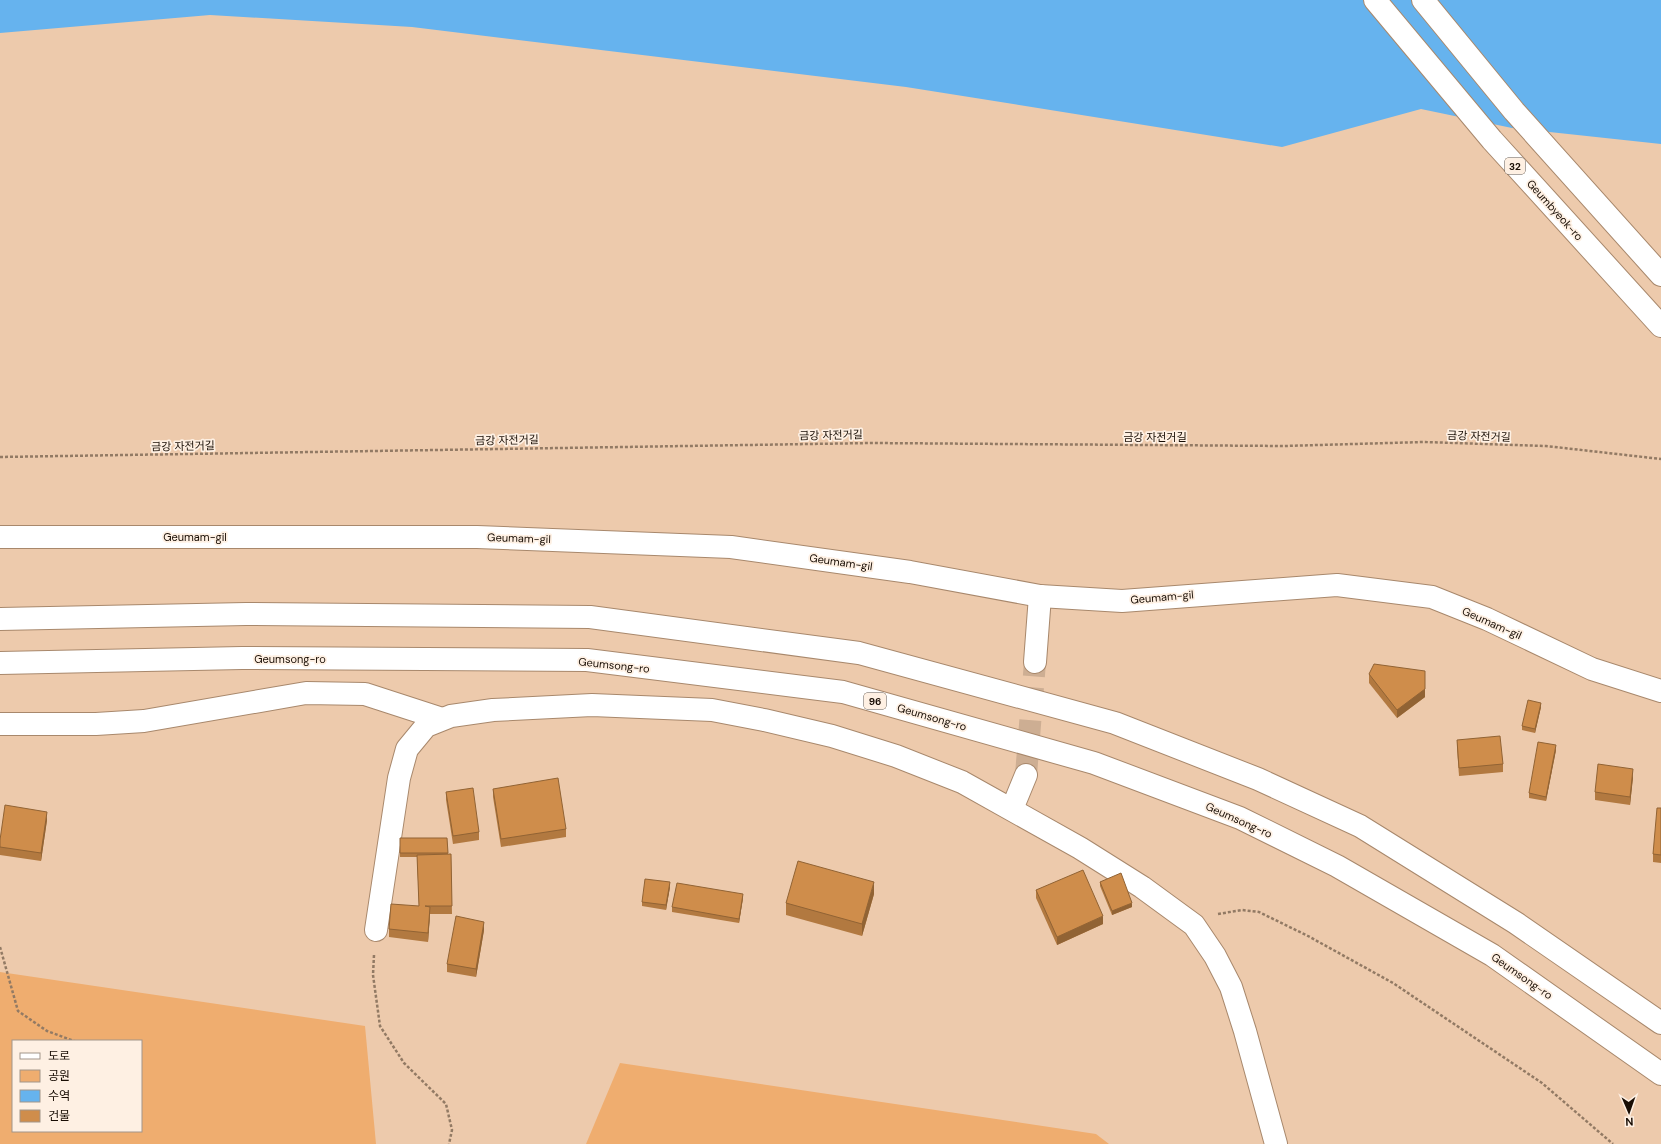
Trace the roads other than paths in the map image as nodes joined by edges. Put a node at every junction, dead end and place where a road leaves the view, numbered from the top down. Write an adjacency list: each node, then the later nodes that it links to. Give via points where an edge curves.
1 (1375, 0): 4 (main road, Geumbyeok-ro / 32, via 1492,140)
2 (1423, 0): 3 (main road, via 1514,111)
3 (1661, 275)
4 (1661, 326)
5 (0, 537): 6 (main road, Geumam-gil, via 477,537 731,547 910,572)
6 (1040, 596): 8 (main road); 10 (main road, Geumam-gil, via 1122,601 1337,585 1432,597 1487,619 1592,669)
7 (0, 619): 16 (main road, via 246,614 590,617 859,653 1115,723 1272,785 1360,826 1516,923)
8 (1035, 662)
9 (0, 663): 17 (main road, Geumsong-ro / 96, via 242,658 587,660 843,692 1094,763 1240,818 1337,866 1492,955)
10 (1661, 691)
11 (442, 720): 12 (main road, via 365,694 306,693 144,721); 14 (main road, via 452,716 493,710 592,705 712,710 832,736 896,756 962,782); 15 (main road, via 426,726 407,749 399,778)
12 (0, 724)
13 (1026, 775): 14 (main road)
14 (1012, 809): 18 (main road, via 1142,887 1194,925 1215,956 1231,987)
15 (376, 930)
16 (1661, 1023)
17 (1661, 1074)
18 (1276, 1144)

